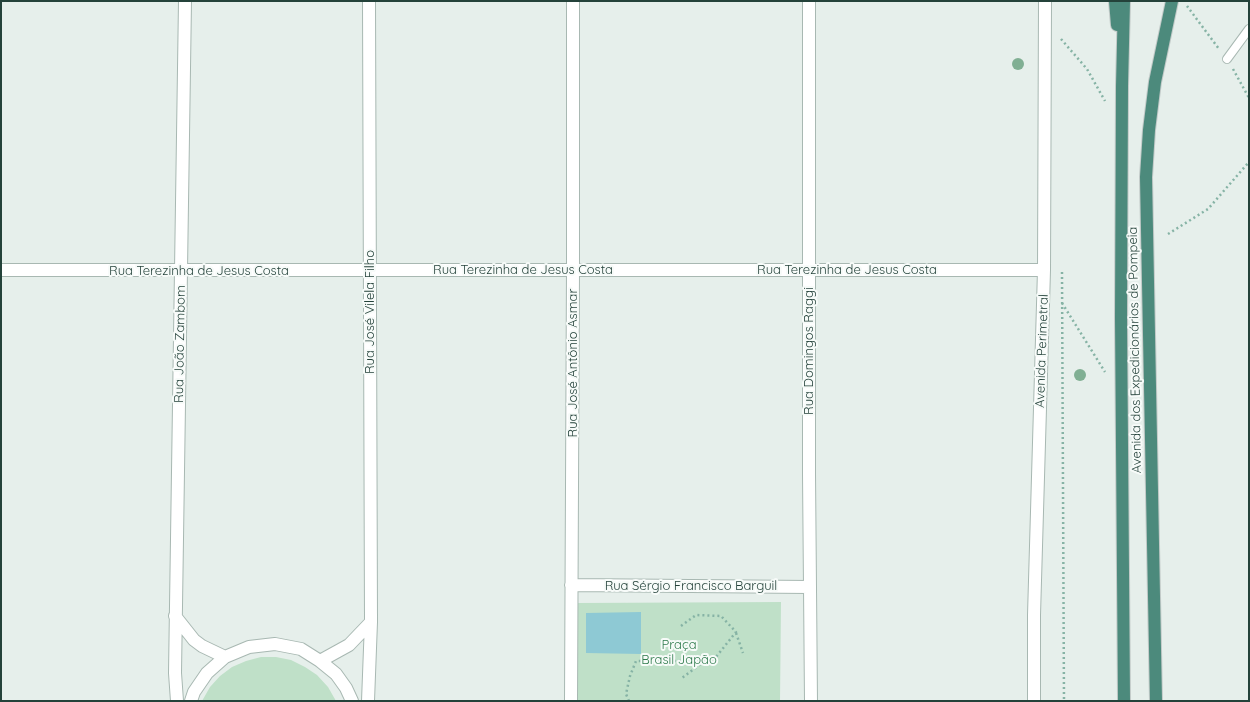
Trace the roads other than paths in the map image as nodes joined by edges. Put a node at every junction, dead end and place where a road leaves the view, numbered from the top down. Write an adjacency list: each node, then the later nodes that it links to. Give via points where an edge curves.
1 (185, 1): 17 (street, Rua João Zambom)
2 (369, 1): 14 (street, Rua José Vilela Filho)
3 (573, 1): 12 (street, Rua José Antônio Asmar)
4 (809, 1): 15 (street, Rua Domingos Raggi)
5 (1045, 1): 16 (street, Avenida Perimetral)
6 (1115, 1): 11 (highway)
7 (1124, 1): 11 (highway, Avenida dos Expedicionários de Pompeia)
8 (1172, 1): 32 (highway, Avenida dos Expedicionários de Pompeia, via 1155,82 1146,178)
9 (1249, 29): 10 (lane)
10 (1227, 59)
11 (1122, 86): 31 (highway, Avenida dos Expedicionários de Pompeia)
12 (573, 269): 14 (street, Rua Terezinha de Jesus Costa); 15 (street, Rua Terezinha de Jesus Costa); 18 (street, Rua José Antônio Asmar)
13 (1, 270): 17 (street, Rua Terezinha de Jesus Costa)
14 (369, 270): 17 (street, Rua Terezinha de Jesus Costa); 21 (street, Rua José Vilela Filho)
15 (809, 270): 16 (street, Rua Terezinha de Jesus Costa); 19 (street, Rua Domingos Raggi)
16 (1044, 270): 30 (street, Avenida Perimetral)
17 (181, 271): 20 (street, Rua João Zambom)
18 (571, 585): 19 (street, Rua Sérgio Francisco Barguil); 28 (street, Rua José Antônio Asmar)
19 (810, 586): 29 (street, Rua Domingos Raggi)
20 (175, 616): 22 (street, via 194,640); 24 (street, Rua João Zambom)
21 (371, 622): 23 (street, via 349,645); 27 (street, Rua José Vilela Filho)
22 (225, 657): 23 (street, via 249,647 275,644 301,649); 25 (street, via 207,673)
23 (320, 660): 26 (street, via 336,674)
24 (177, 701)
25 (191, 701)
26 (352, 701)
27 (368, 701)
28 (571, 701)
29 (811, 701)
30 (1034, 701)
31 (1124, 701)
32 (1156, 701)

